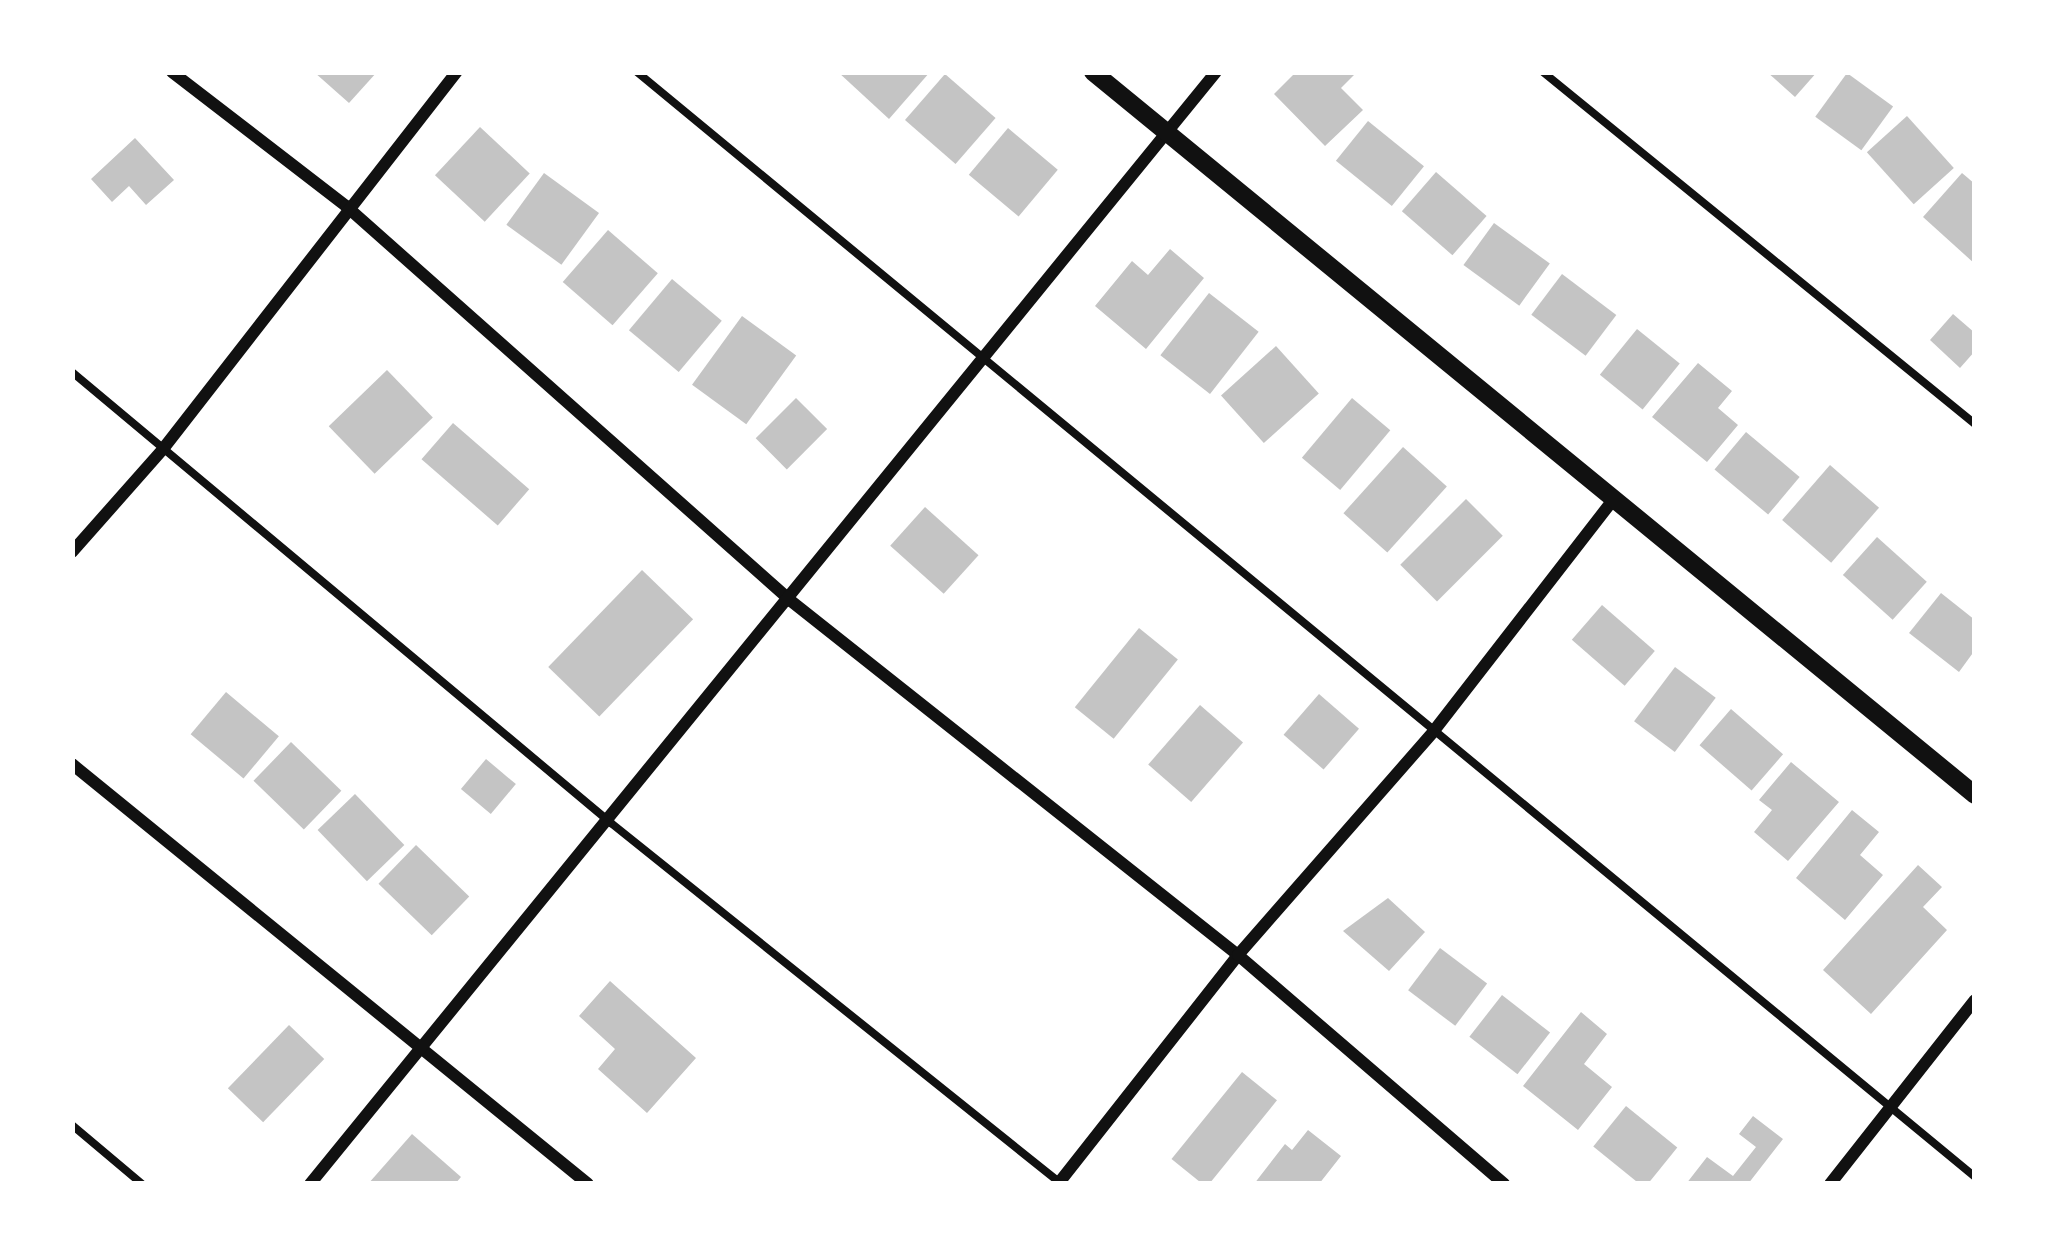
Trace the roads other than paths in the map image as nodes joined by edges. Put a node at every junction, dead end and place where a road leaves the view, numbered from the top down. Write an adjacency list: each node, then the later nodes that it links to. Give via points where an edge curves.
1 (172, 72): 8 (street)
2 (457, 72): 8 (street)
3 (638, 72): 9 (lane)
4 (1093, 72): 7 (street)
5 (1216, 72): 7 (street)
6 (1544, 72): 11 (lane)
7 (1164, 132): 9 (street); 13 (street)
8 (346, 206): 12 (street); 15 (street)
9 (985, 356): 15 (street); 16 (lane)
10 (72, 372): 12 (lane)
11 (1975, 424)
12 (163, 449): 14 (street); 19 (lane)
13 (1613, 500): 16 (street); 18 (street)
14 (72, 552)
15 (791, 601): 19 (street); 20 (street)
16 (1433, 732): 20 (street); 23 (lane)
17 (72, 764): 22 (street)
18 (1975, 794)
19 (611, 823): 22 (street); 26 (lane)
20 (1238, 955): 26 (street); 30 (street)
21 (1975, 1000): 23 (street)
22 (426, 1050): 28 (street); 29 (street)
23 (1892, 1108): 25 (lane); 31 (street)
24 (72, 1125): 27 (lane)
25 (1975, 1177)
26 (1060, 1183)
27 (142, 1184)
28 (310, 1184)
29 (588, 1184)
30 (1504, 1184)
31 (1830, 1184)

